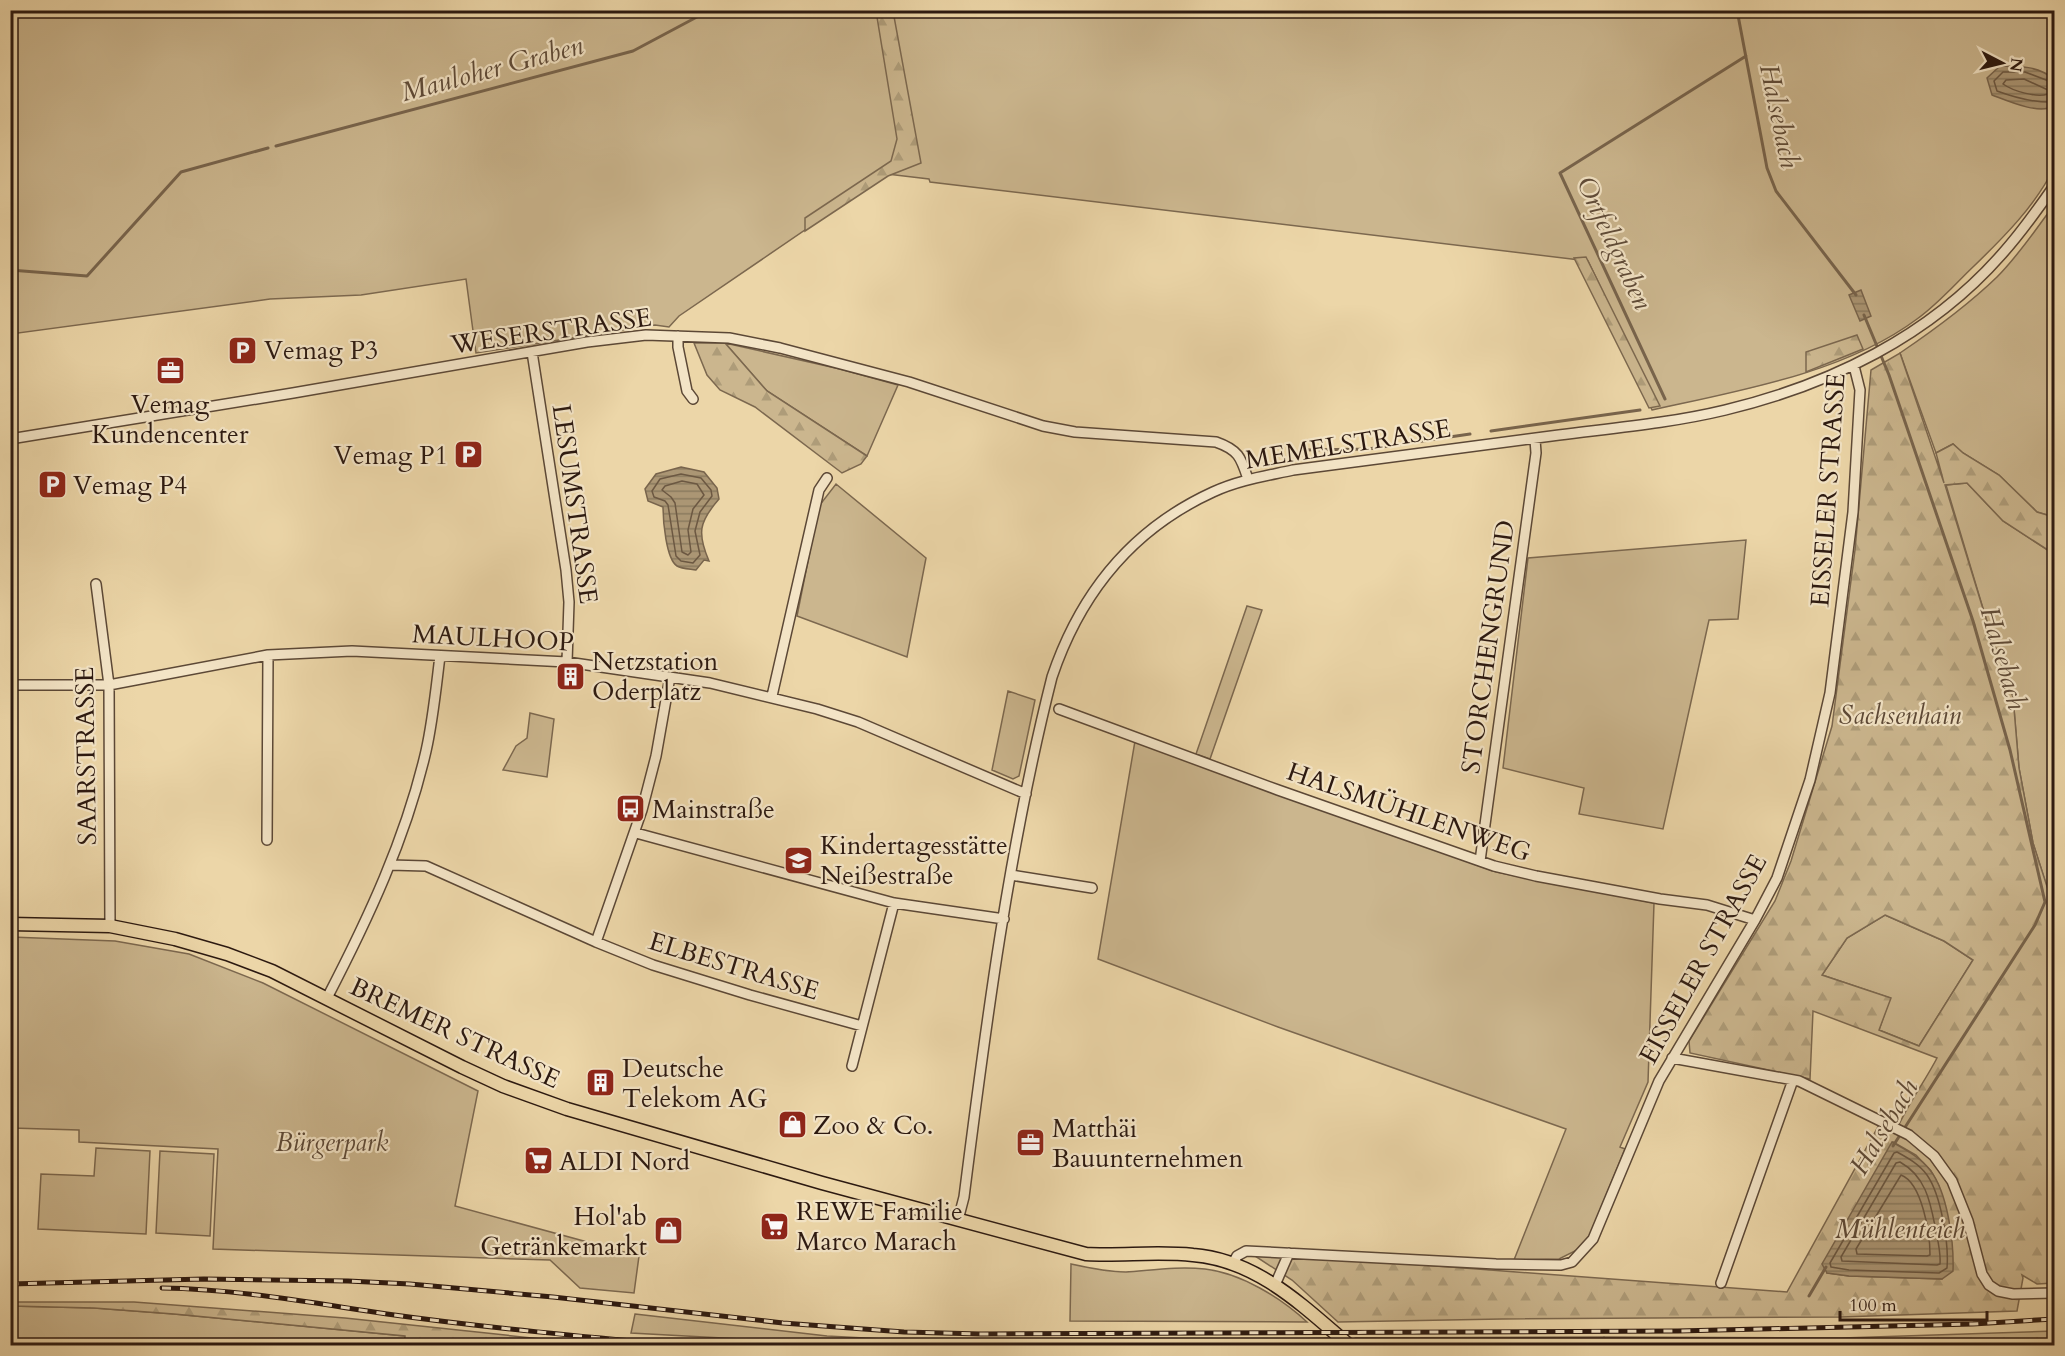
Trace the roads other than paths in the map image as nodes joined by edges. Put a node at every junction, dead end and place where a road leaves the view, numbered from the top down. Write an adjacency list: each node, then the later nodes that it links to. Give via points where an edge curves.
1 (2055, 186): 4 (street, EISSELER STRASSE, via 2001,255 1964,291 1923,325)
2 (678, 336): 3 (street, WESERSTRASSE, via 646,335); 5 (street, via 687,391); 9 (street, WESERSTRASSE, via 729,338 780,348 909,381 1064,430 1216,442 1241,457)
3 (532, 352): 7 (street, WESERSTRASSE); 13 (street, LESUMSTRASSE, via 569,602)
4 (1854, 366): 6 (street, MEMELSTRASSE, via 1784,394 1724,411); 28 (street, EISSELER STRASSE, via 1860,390 1853,512 1830,693 1795,829 1777,878)
5 (693, 399)
6 (1535, 438): 9 (street, MEMELSTRASSE); 22 (street, STORCHENGRUND)
7 (10, 439)
8 (827, 478): 17 (street, via 819,490)
9 (1248, 479): 19 (street, MEMELSTRASSE, via 1214,491 1154,528 1124,554 1089,596 1066,639 1052,677)
10 (96, 585): 16 (street, SAARSTRASSE)
11 (268, 655): 12 (street, MAULHOOP, via 352,651); 16 (street, MAULHOOP); 21 (street)
12 (440, 656): 13 (street, MAULHOOP); 23 (street, via 425,752)
13 (567, 662): 14 (street, MAULHOOP)
14 (670, 677): 17 (street, MAULHOOP); 20 (street, via 656,756)
15 (10, 685): 16 (street, MAULHOOP)
16 (109, 685): 30 (street, SAARSTRASSE)
17 (772, 696): 19 (street, MAULHOOP, via 858,722)
18 (1059, 709): 22 (street, HALSMÜHLENWEG)
19 (1026, 794): 24 (street, MEMELSTRASSE)
20 (636, 833): 26 (street); 31 (street)
21 (267, 840)
22 (1480, 861): 28 (street, HALSMÜHLENWEG, via 1536,876 1707,905)
23 (390, 865): 31 (street, ELBESTRASSE, via 426,866); 32 (street)
24 (1011, 875): 25 (street); 27 (street, MEMELSTRASSE)
25 (1092, 888)
26 (894, 903): 27 (street); 33 (street)
27 (1004, 919): 37 (street, MEMELSTRASSE)
28 (1755, 920): 34 (street, EISSELER STRASSE)
29 (10, 924): 30 (main road, BREMER STRASSE)
30 (110, 926): 32 (main road, BREMER STRASSE, via 227,954)
31 (596, 942): 33 (street, ELBESTRASSE, via 653,965)
32 (327, 998): 37 (main road, BREMER STRASSE, via 472,1072 567,1109)
33 (862, 1026): 35 (street)
34 (1672, 1058): 36 (street); 38 (street, EISSELER STRASSE, via 1593,1239 1572,1262 1496,1264)
35 (852, 1066)
36 (1793, 1080): 40 (street); 42 (street, via 1909,1134 1934,1156 1952,1181 1989,1285 2013,1294)
37 (958, 1220): 39 (main road, BREMER STRASSE, via 1086,1254 1193,1255)
38 (1289, 1253): 39 (street, EISSELER STRASSE, via 1246,1251); 41 (street)
39 (1233, 1263): 41 (main road, BREMER STRASSE)
40 (1721, 1283)
41 (1275, 1285): 43 (main road, BREMER STRASSE)
42 (2055, 1293)
43 (1350, 1346)

